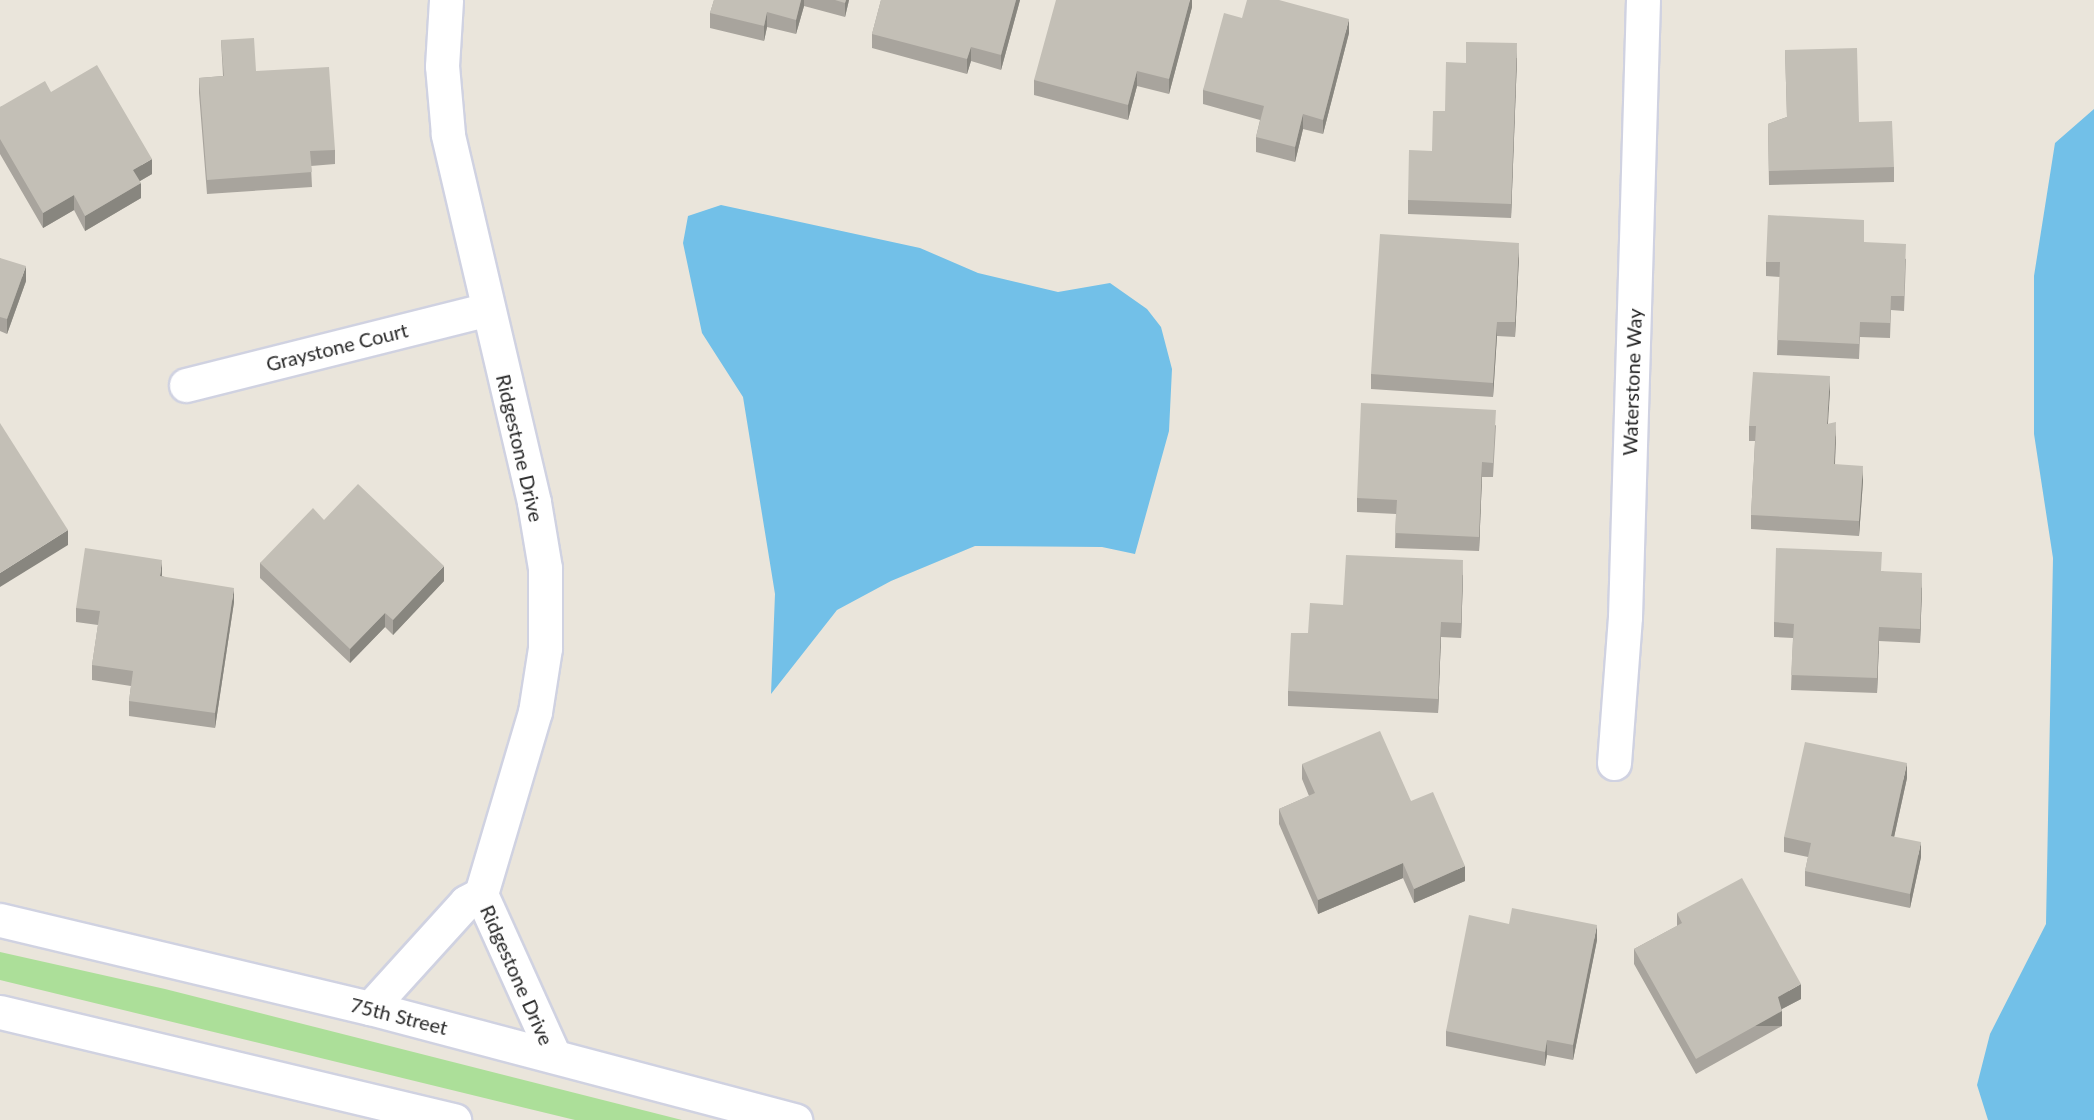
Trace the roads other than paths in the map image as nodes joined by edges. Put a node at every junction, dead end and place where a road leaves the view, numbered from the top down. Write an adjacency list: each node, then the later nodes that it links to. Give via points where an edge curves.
1 (446, 0): 3 (street, Ridgestone Drive, via 442,66 448,134)
2 (1642, 0): 5 (street, Waterstone Way, via 1625,617)
3 (488, 309): 4 (street, Graystone Court); 6 (street, Ridgestone Drive, via 534,502 545,567 545,648 535,712)
4 (186, 385)
5 (1614, 763)
6 (481, 894): 8 (street, Ridgestone Drive, via 466,902); 10 (street, Ridgestone Drive)
7 (0, 920): 8 (street, 75th Street)
8 (370, 1008): 10 (street, 75th Street)
9 (0, 1012): 11 (street)
10 (554, 1056): 12 (street, 75th Street)
11 (453, 1120)
12 (795, 1120)

